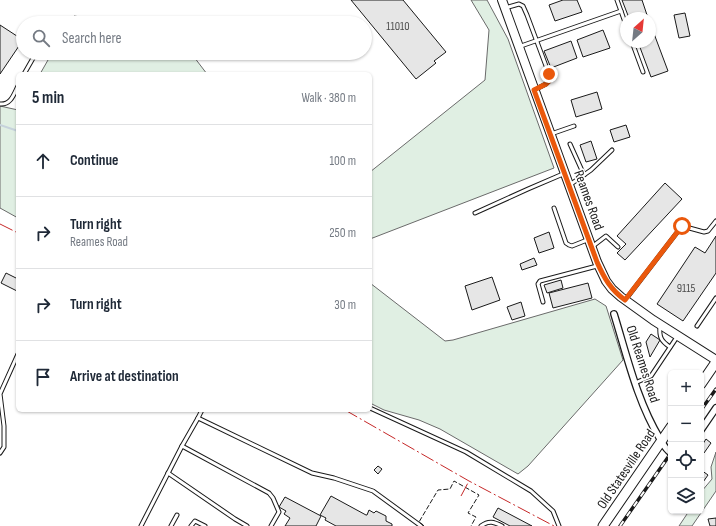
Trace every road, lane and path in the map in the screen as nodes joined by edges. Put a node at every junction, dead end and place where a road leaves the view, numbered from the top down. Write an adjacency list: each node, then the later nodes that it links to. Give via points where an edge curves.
1 (502, 0): 3 (main road, Reames Road)
2 (617, 0): 4 (lane)
3 (505, 8): 5 (lane, via 519,4 523,6); 6 (main road, Reames Road)
4 (621, 11): 5 (lane)
5 (536, 41): 6 (lane); 12 (lane, via 549,74 549,81)
6 (519, 47): 12 (main road, Reames Road)
7 (634, 48): 10 (lane)
8 (32, 60): 9 (lane)
9 (25, 72)
10 (643, 72)
11 (16, 90): 13 (lane, via 10,101)
12 (534, 90): 15 (main road, Reames Road)
13 (0, 104)
14 (574, 126): 15 (lane)
15 (551, 134): 18 (main road, Reames Road)
16 (570, 144): 19 (lane)
17 (612, 150): 19 (lane)
18 (565, 173): 20 (main road, Reames Road); 22 (lane)
19 (584, 175): 20 (lane)
20 (569, 185): 24 (main road, Reames Road)
21 (554, 208): 24 (lane, via 568,245)
22 (475, 213)
23 (716, 221): 28 (lane, via 704,232 682,226)
24 (590, 243): 25 (lane, via 606,236); 26 (main road, Reames Road)
25 (618, 247)
26 (598, 265): 28 (main road, Reames Road, via 612,289); 29 (lane, via 540,281 538,284)
27 (716, 298): 32 (lane)
28 (625, 300): 31 (main road, Reames Road)
29 (543, 302)
30 (614, 314): 38 (street, Old Reames Road)
31 (660, 324): 33 (main road, Reames Road); 34 (lane, via 659,335)
32 (697, 326)
33 (678, 336): 34 (lane); 36 (main road, Reames Road)
34 (670, 347): 38 (lane, via 650,376)
35 (16, 358): 48 (lane, via 0,394 4,447)
36 (716, 361): 37 (main road)
37 (704, 379)
38 (635, 383): 45 (street, Old Reames Road, via 646,413)
39 (716, 408): 43 (street)
40 (372, 409): 60 (lane, via 466,452 532,491 553,511)
41 (201, 412): 42 (lane)
42 (198, 418): 46 (lane); 57 (lane, via 312,473 373,490)
43 (704, 426)
44 (668, 432): 45 (main road, Old Statesville Road)
45 (662, 441): 47 (street, Old Reames Road); 61 (main road, Old Statesville Road)
46 (182, 446): 49 (lane); 56 (lane, via 269,493 279,512)
47 (668, 451)
48 (0, 453)
49 (168, 473): 51 (lane); 55 (lane)
50 (177, 514): 52 (lane)
51 (141, 526)
52 (171, 526)
53 (191, 526): 54 (lane, via 195,521)
54 (205, 526)
55 (247, 526)
56 (270, 526)
57 (421, 526)
58 (481, 526): 59 (lane, via 493,522)
59 (502, 526)
60 (559, 526)
61 (604, 526)

